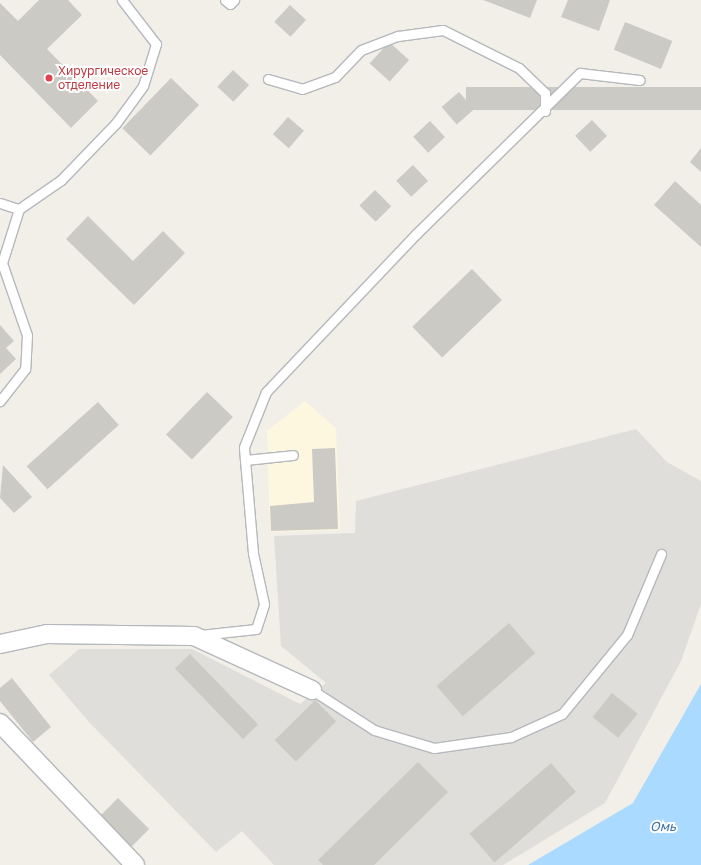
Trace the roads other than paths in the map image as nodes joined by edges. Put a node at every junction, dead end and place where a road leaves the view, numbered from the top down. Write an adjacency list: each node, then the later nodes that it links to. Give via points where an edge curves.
1 (122, 0): 8 (lane, via 156,44 143,86 116,123 61,180)
2 (226, 0): 3 (lane, via 230,4)
3 (234, 0)
4 (268, 79): 6 (lane, via 302,88 336,77 361,50 398,36 443,30 518,68 546,93)
5 (640, 80): 6 (lane, via 580,73)
6 (545, 111): 11 (lane, via 416,234 266,392 244,447)
7 (0, 203): 8 (lane)
8 (18, 209): 9 (lane, via 2,263 27,336 24,369)
9 (0, 401)
10 (293, 455): 11 (lane)
11 (245, 460): 13 (lane, via 252,553 264,604 256,629)
12 (661, 554): 15 (lane, via 626,635 562,714 511,738 434,748 374,730)
13 (194, 636): 14 (street, via 47,634); 15 (street)
14 (0, 644)
15 (312, 690)
16 (0, 723): 17 (street)
17 (135, 865)

